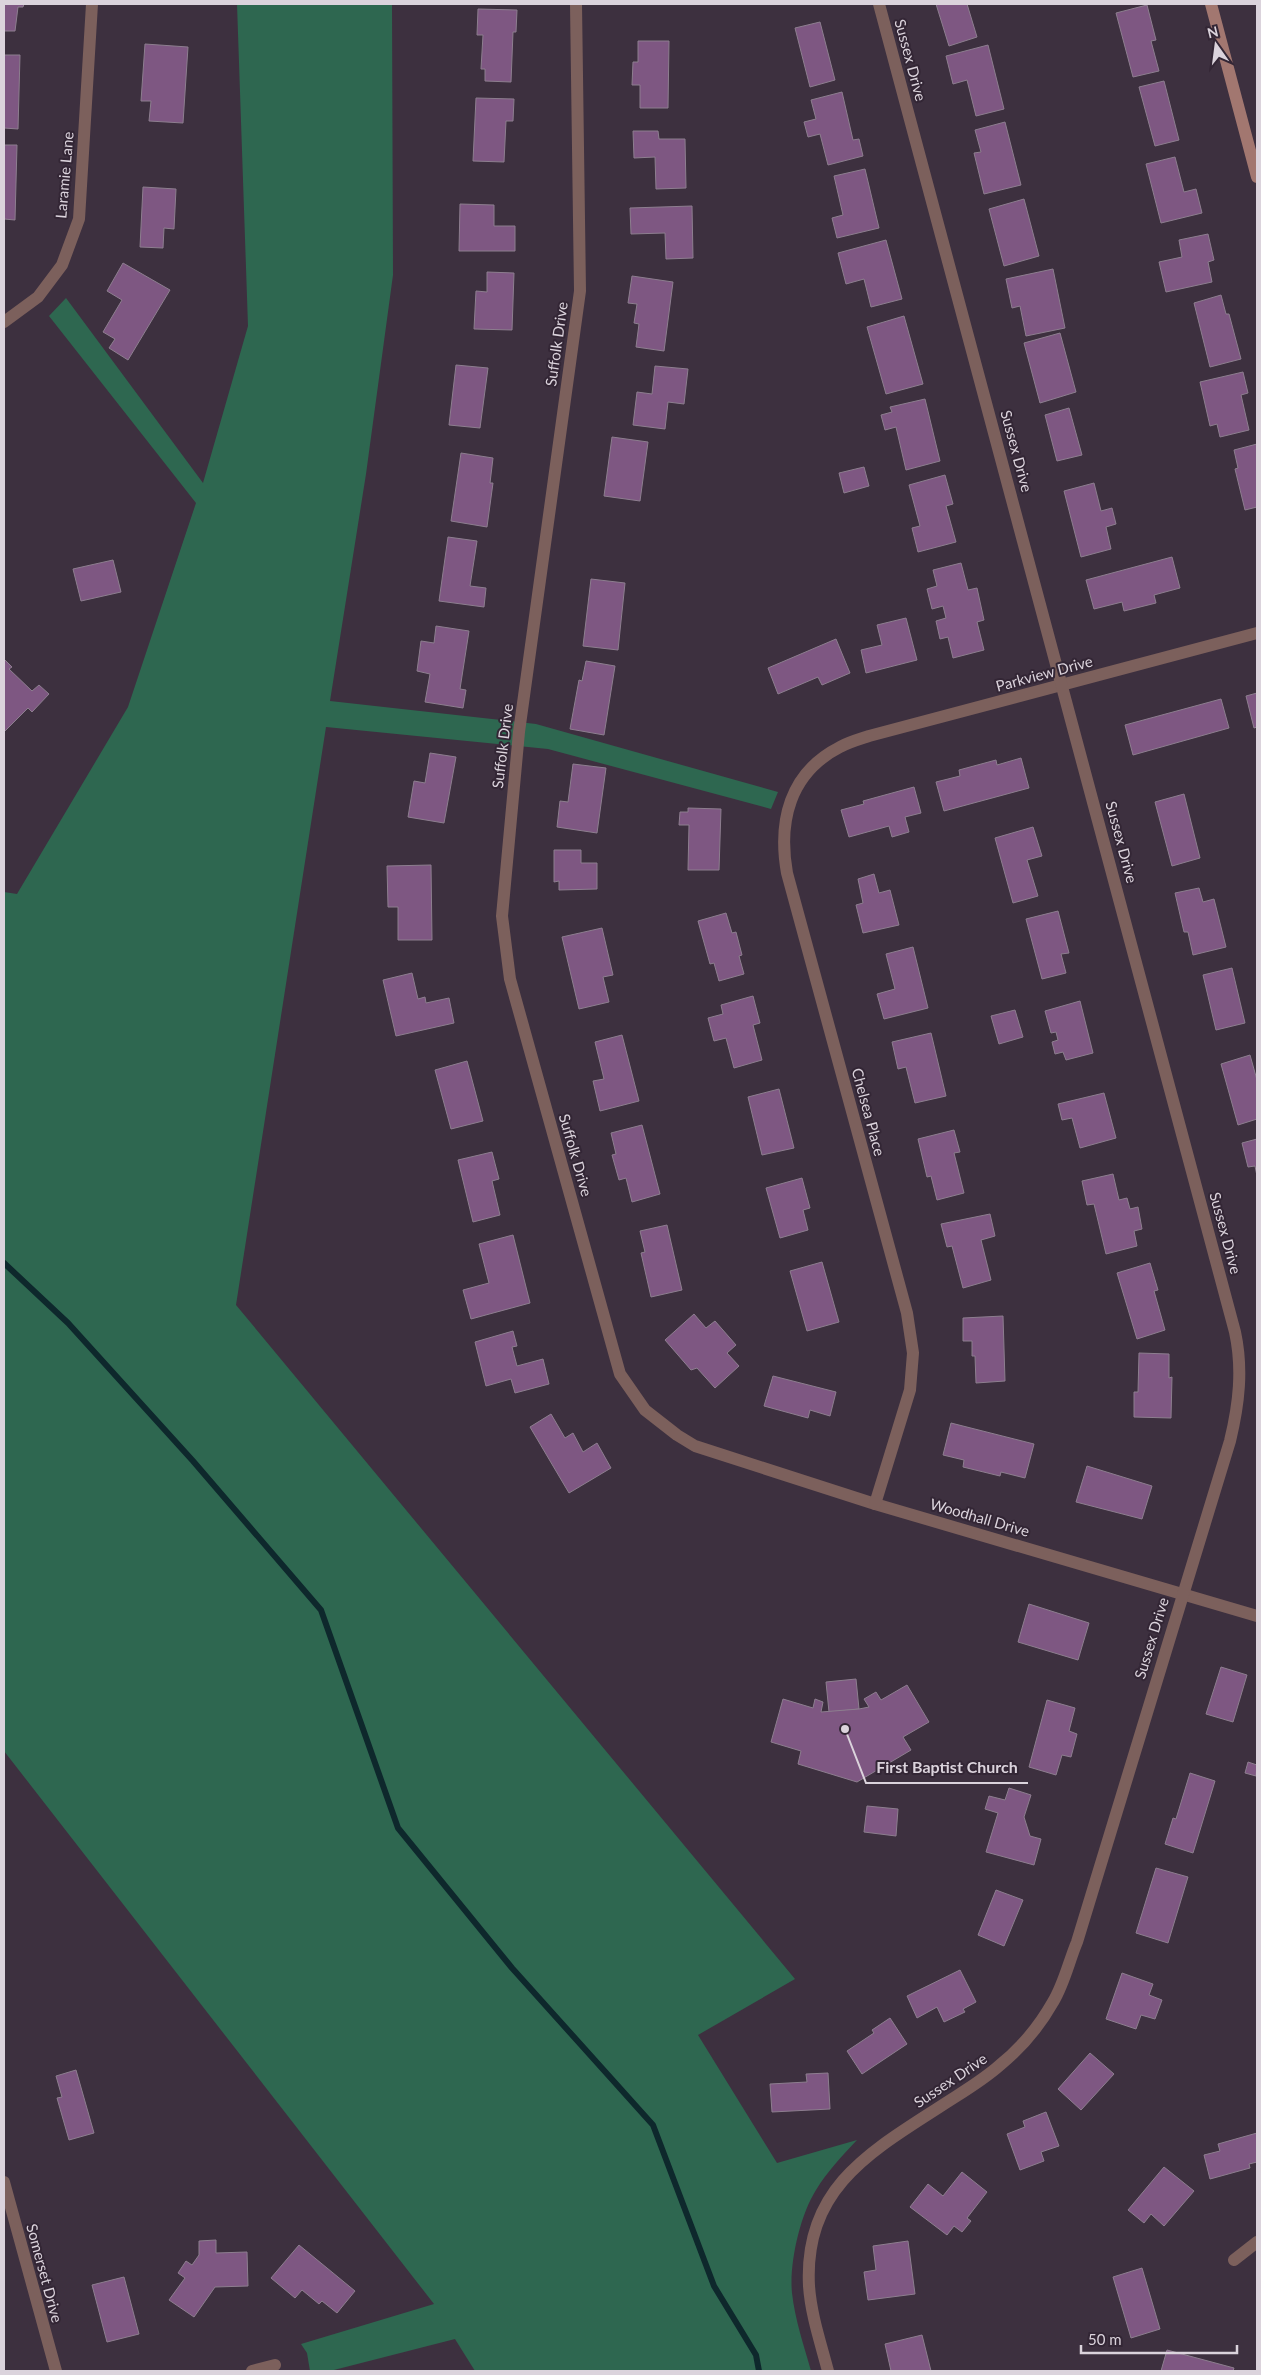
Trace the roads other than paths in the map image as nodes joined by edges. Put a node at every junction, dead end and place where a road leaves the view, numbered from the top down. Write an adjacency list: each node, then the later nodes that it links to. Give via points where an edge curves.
1 (92, 4): 6 (street, Laramie Lane, via 79,219 62,265 38,297)
2 (576, 4): 10 (street, Suffolk Drive, via 580,291 519,732 502,916 510,979 620,1374 645,1410)
3 (879, 4): 8 (street, Sussex Drive)
4 (1211, 4): 5 (main road)
5 (1257, 177)
6 (4, 322)
7 (1257, 633): 8 (street, Parkview Drive)
8 (1063, 684): 9 (street, Parkview Drive); 12 (street, Sussex Drive, via 1239,1349 1240,1393 1236,1415)
9 (839, 747): 11 (street, Chelsea Place, via 800,781 784,823 783,848 787,873 907,1313 913,1353 910,1390)
10 (695, 1446): 11 (street, Woodhall Drive)
11 (875, 1504): 12 (street, Woodhall Drive)
12 (1182, 1593): 13 (street, Woodhall Drive); 20 (street, Sussex Drive, via 1077,1942 1054,2000 1028,2037 1001,2064 854,2167 832,2192 822,2210 809,2256 809,2287)
13 (1257, 1616)
14 (4, 2182): 18 (street, Somerset Drive)
15 (1257, 2242): 16 (street)
16 (1234, 2260)
17 (275, 2365): 19 (street)
18 (56, 2371)
19 (252, 2371)
20 (828, 2371)

